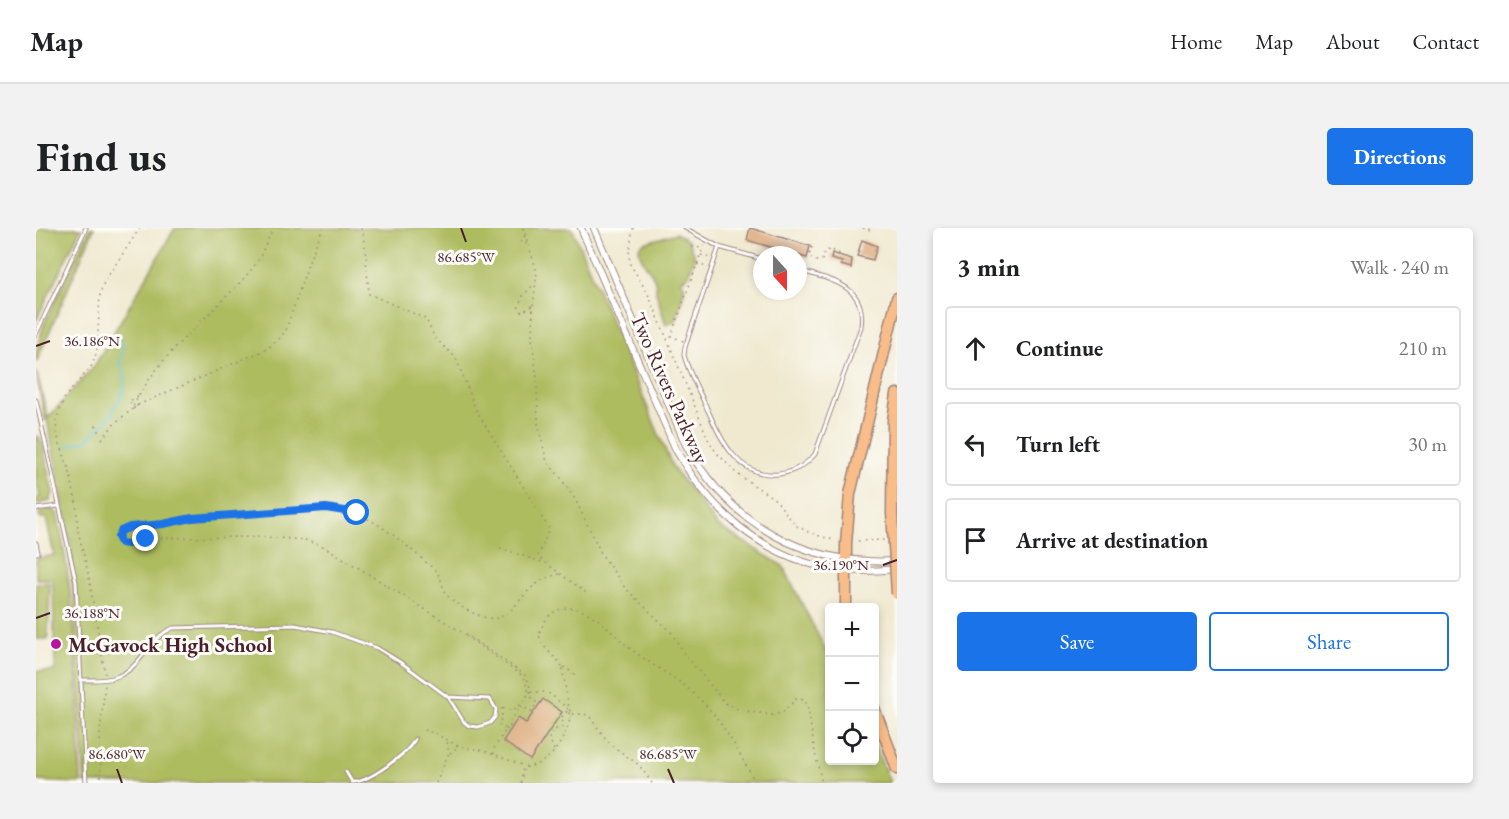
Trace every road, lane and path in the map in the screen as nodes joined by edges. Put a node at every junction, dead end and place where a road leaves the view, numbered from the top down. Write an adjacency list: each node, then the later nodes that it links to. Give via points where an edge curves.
1 (86, 228): 29 (lane)
2 (140, 228): 58 (path, via 104,282 94,359 65,397 56,420 76,502)
3 (273, 228): 32 (path, via 252,269 173,350)
4 (323, 228): 35 (path, via 280,338 267,349)
5 (361, 228): 49 (path, via 369,294 426,319 434,337 456,358 473,404 549,529 537,555)
6 (523, 228): 12 (path)
7 (581, 228): 50 (street, Two Rivers Parkway, via 676,450 704,494 741,529 763,543 810,564)
8 (594, 228): 50 (street, Two Rivers Parkway, via 698,467 748,520 790,543)
9 (685, 228): 13 (lane)
10 (863, 228): 11 (path)
11 (869, 228)
12 (525, 236): 14 (path); 14 (path, via 521,242)
13 (705, 241): 16 (lane); 18 (path)
14 (529, 244): 26 (path, via 536,264)
15 (692, 247): 18 (path)
16 (719, 247): 21 (lane); 22 (lane)
17 (812, 247): 20 (path, via 809,256 815,261 822,260 830,249)
18 (702, 248): 19 (path)
19 (700, 255): 22 (path); 23 (path)
20 (842, 255)
21 (753, 256)
22 (714, 260): 24 (lane)
23 (696, 264): 24 (path); 30 (path, via 671,336)
24 (711, 269): 30 (lane)
25 (807, 273): 30 (lane, via 851,290 862,317 818,449 803,465 785,473 764,473 732,456 720,438 686,360)
26 (536, 282): 28 (path); 28 (path, via 522,297 518,309 522,312)
27 (897, 298): 50 (highway, via 850,494)
28 (532, 306): 85 (path, via 538,425 547,462 575,500 602,555 630,595 671,632 725,703 768,716 782,713 795,699 805,700)
29 (36, 334)
30 (686, 342)
31 (897, 394): 53 (highway, bridge, via 892,513)
32 (138, 397): 35 (path); 35 (path, via 129,401)
33 (36, 400): 37 (lane)
34 (703, 405): 36 (path)
35 (133, 408): 40 (path)
36 (694, 409)
37 (38, 422): 41 (lane)
38 (96, 425): 39 (path)
39 (100, 434)
40 (102, 439)
41 (58, 506): 42 (lane); 59 (lane, via 76,582)
42 (36, 509)
43 (887, 539): 44 (path)
44 (858, 541)
45 (36, 543): 47 (lane)
46 (500, 548): 49 (path)
47 (36, 553)
48 (897, 561): 50 (street, Two Rivers Parkway)
49 (543, 562): 52 (path)
50 (846, 565): 51 (street, Two Rivers Parkway); 55 (highway)
51 (897, 569)
52 (560, 574): 54 (path); 60 (path, via 537,583 503,617 490,620 452,600 441,576 380,526 347,510 192,518 130,527 118,535 125,544 157,538 231,537 310,542 337,553 525,675)
53 (897, 594)
54 (589, 595)
55 (846, 603)
56 (562, 666): 57 (path); 62 (path); 84 (path, via 540,640 539,633 552,612 566,608 582,610 697,696 730,736)
57 (576, 675)
58 (105, 679): 59 (lane); 61 (lane, via 127,672 162,633 173,628 295,625 332,632 377,648); 80 (path)
59 (82, 680): 79 (lane)
60 (529, 692): 62 (path, via 550,694); 66 (path, via 516,709 508,711 502,706 498,724); 66 (path, via 537,703 531,712 522,706)
61 (448, 697): 61 (lane, via 490,699 496,715 486,725 469,726)
62 (569, 709): 64 (path); 65 (path); 71 (path, via 561,718 562,727 549,737)
63 (875, 711): 77 (highway)
64 (572, 714): 65 (path); 83 (path, via 589,717 610,744 639,765)
65 (568, 724): 71 (path)
66 (506, 729): 73 (path)
67 (424, 730): 69 (path)
68 (415, 739): 78 (lane, via 405,753 361,782 351,782)
69 (447, 740): 70 (path); 72 (path)
70 (458, 746): 72 (path); 73 (path)
71 (555, 751): 75 (path, via 538,765)
72 (449, 753): 81 (path)
73 (494, 754): 74 (path)
74 (521, 764): 75 (path); 76 (path)
75 (528, 767): 76 (path)
76 (523, 768): 82 (path)
77 (897, 769)
78 (346, 772)
79 (86, 783)
80 (101, 783)
81 (436, 783)
82 (521, 783)
83 (652, 783)
84 (756, 783)
85 (822, 783)

